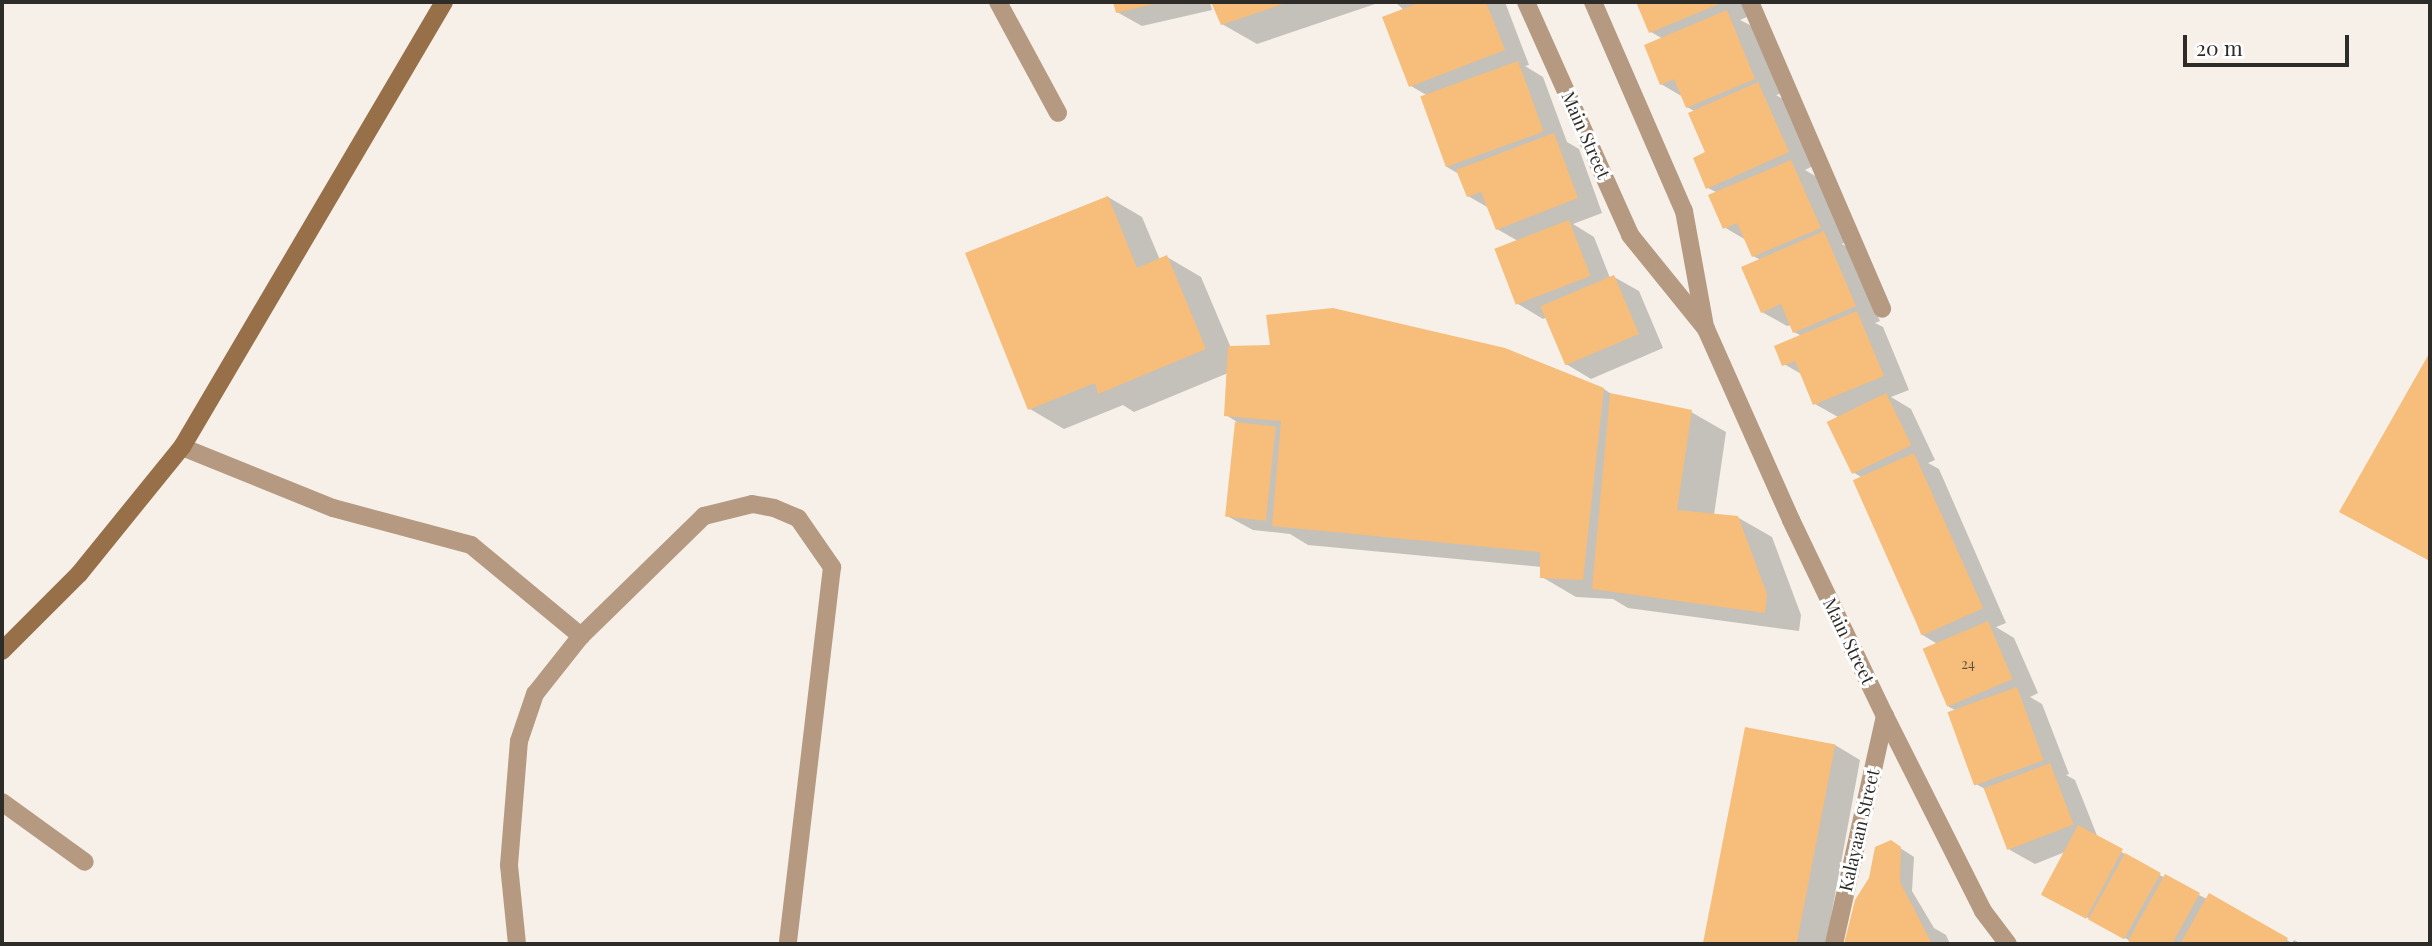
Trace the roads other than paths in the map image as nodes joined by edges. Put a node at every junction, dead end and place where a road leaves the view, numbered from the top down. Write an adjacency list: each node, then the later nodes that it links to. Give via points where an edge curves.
1 (444, 2): 9 (street)
2 (998, 2): 6 (street)
3 (1526, 2): 8 (street, Main Street, via 1630,235)
4 (1593, 2): 8 (street, Main Street, via 1684,211)
5 (1750, 2): 7 (street)
6 (1058, 113)
7 (1882, 309)
8 (1706, 329): 12 (street, Main Street)
9 (182, 447): 10 (street, via 333,508 471,545); 11 (street, via 79,574)
10 (581, 636): 15 (street, via 534,694 519,741 509,865); 16 (street, via 704,516 751,504 774,508 798,518 832,566)
11 (2, 651)
12 (1885, 716): 17 (street, Kalayaan Street); 18 (street, Main Street, via 1983,911)
13 (2, 802): 14 (street)
14 (85, 862)
15 (517, 944)
16 (788, 944)
17 (1833, 944)
18 (2008, 944)

